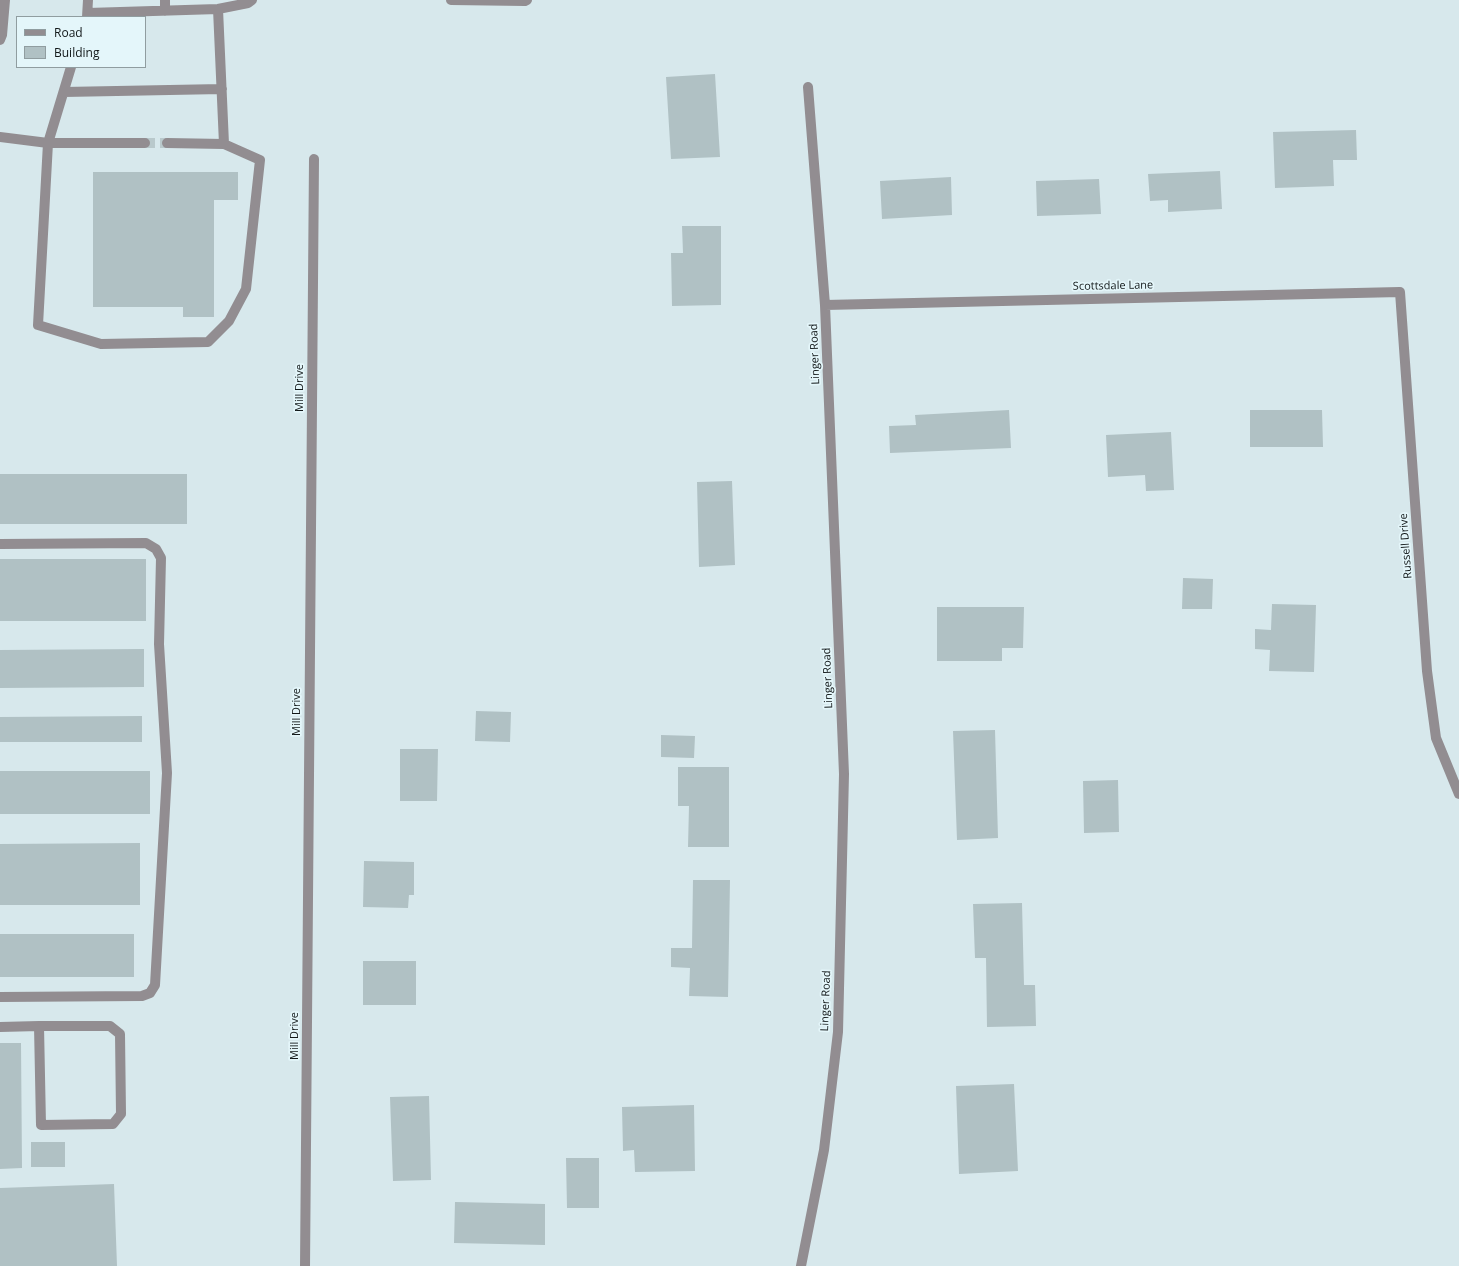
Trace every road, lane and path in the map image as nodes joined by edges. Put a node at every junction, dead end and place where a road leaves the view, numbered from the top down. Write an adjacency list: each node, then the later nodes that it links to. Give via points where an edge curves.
1 (5, 0): 10 (street)
2 (88, 0): 9 (street)
3 (165, 0): 8 (street)
4 (252, 0): 7 (street)
5 (451, 0): 6 (street)
6 (526, 0)
7 (218, 9): 8 (street); 13 (street)
8 (165, 11): 9 (street)
9 (87, 15)
10 (0, 40)
11 (72, 68): 14 (street)
12 (808, 87): 22 (street, Linger Road)
13 (222, 89): 14 (street); 19 (street)
14 (64, 92): 16 (street)
15 (0, 137): 16 (street)
16 (48, 143): 17 (street); 19 (street, via 38,325 101,344 208,342 229,320 246,289 260,160)
17 (144, 143)
18 (167, 143): 19 (street)
19 (224, 144)
20 (314, 158): 28 (street, Mill Drive)
21 (1400, 292): 22 (street, Scottsdale Lane); 24 (street, Russell Drive, via 1427,671 1436,738)
22 (826, 305): 29 (street, Linger Road, via 844,774 841,922 837,1038 824,1150)
23 (0, 544): 25 (street, via 146,543 156,549 161,558 159,644 167,773 155,985 150,993 142,996)
24 (1459, 794)
25 (0, 997)
26 (40, 1026): 26 (street, via 110,1026 120,1034 121,1114 113,1124 41,1125); 27 (street)
27 (0, 1027)
28 (305, 1266)
29 (801, 1266)

